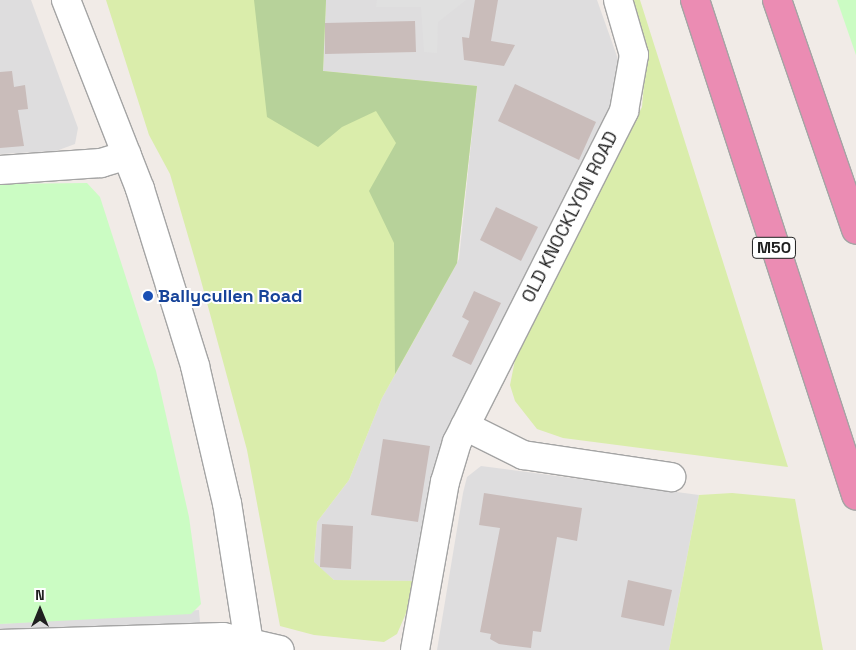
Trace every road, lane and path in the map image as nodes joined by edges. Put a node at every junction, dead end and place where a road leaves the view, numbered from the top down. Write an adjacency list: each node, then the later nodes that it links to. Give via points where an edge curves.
1 (66, 0): 5 (street)
2 (618, 0): 8 (street, OLD KNOCKLYON ROAD, via 634,55 624,111)
3 (695, 0): 10 (highway, M50)
4 (777, 0): 7 (highway)
5 (127, 155): 6 (street, via 101,163); 13 (street, via 198,376 232,530)
6 (0, 170)
7 (856, 230)
8 (465, 426): 9 (street, via 523,456); 15 (street, OLD KNOCKLYON ROAD, via 445,482)
9 (671, 477)
10 (856, 495)
11 (0, 644): 12 (street)
12 (66, 645): 13 (street, via 223,637)
13 (250, 648): 14 (street)
14 (280, 650)
15 (415, 650)

